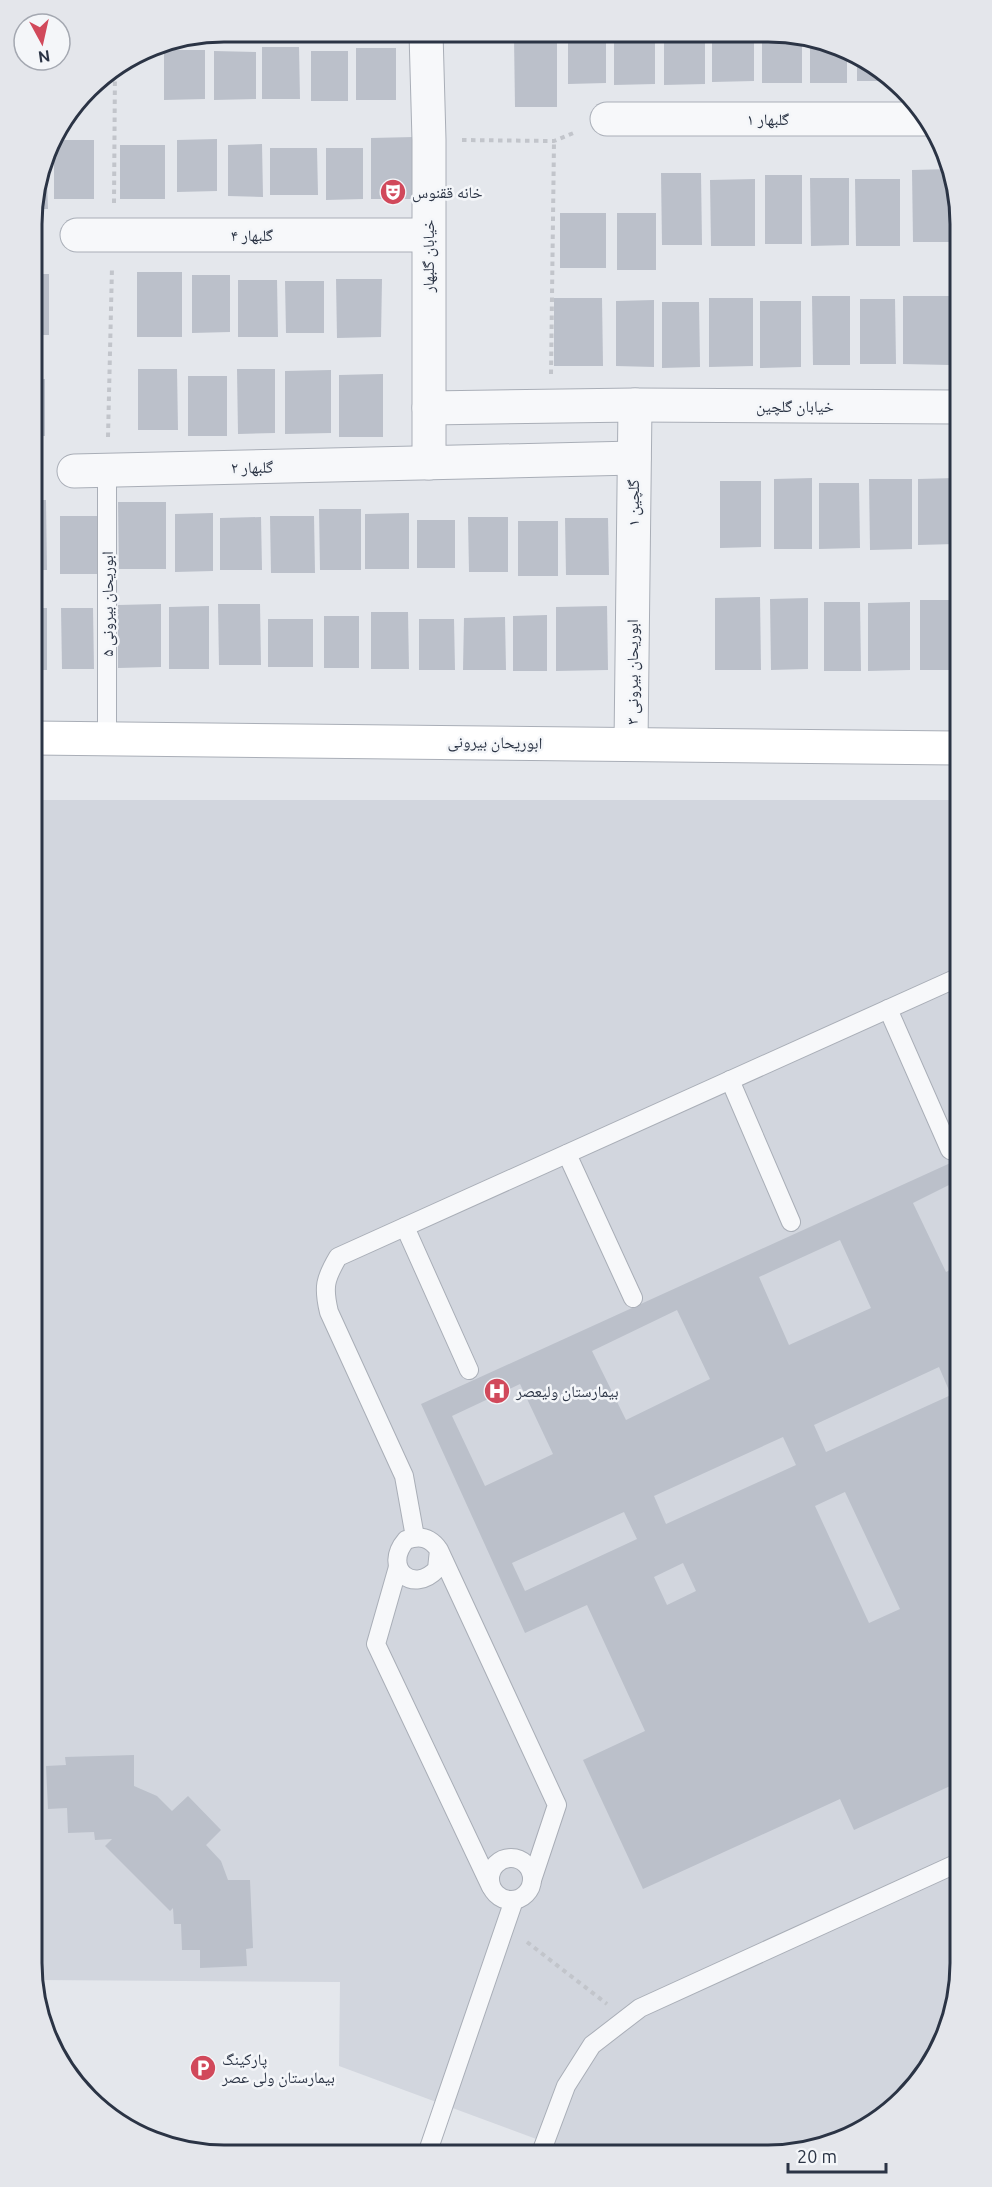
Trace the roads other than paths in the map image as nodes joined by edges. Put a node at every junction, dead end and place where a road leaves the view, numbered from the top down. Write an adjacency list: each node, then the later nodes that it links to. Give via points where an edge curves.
1 (426, 42): 5 (street, خیابان گلبهار)
2 (608, 119): 3 (street, گلبهار ۱)
3 (916, 119)
4 (77, 235): 5 (street, گلبهار ۴)
5 (427, 235): 8 (street, خیابان گلبهار)
6 (635, 405): 7 (street, خیابان گلچین); 8 (street); 9 (street, گلچین ۱)
7 (950, 406)
8 (429, 408): 10 (street, خیابان گلبهار)
9 (634, 458): 10 (street, گلبهار ۲); 13 (street, گلچین ۱)
10 (429, 464): 11 (street, گلبهار ۲)
11 (107, 470): 12 (street, گلبهار ۲); 15 (lane, ابوریحان بیرونی ۵)
12 (74, 471)
13 (633, 601): 16 (street, ابوریحان بیرونی ۳)
14 (42, 738): 15 (street, ابوریحان بیرونی)
15 (107, 739): 16 (street, ابوریحان بیرونی)
16 (631, 744): 17 (street, ابوریحان بیرونی)
17 (950, 748)
18 (950, 981): 19 (lane)
19 (888, 1009): 20 (lane); 21 (lane)
20 (730, 1080): 22 (lane); 23 (lane)
21 (950, 1150)
22 (567, 1154): 24 (lane); 25 (lane)
23 (791, 1222)
24 (405, 1227): 26 (lane); 27 (lane, via 338,1257 324,1292 329,1312 404,1476)
25 (633, 1298)
26 (469, 1370)
27 (415, 1537): 28 (lane, via 433,1542); 29 (lane, via 399,1548)
28 (439, 1550): 29 (lane, via 437,1569 422,1580 404,1575); 31 (lane, via 557,1805)
29 (398, 1567): 32 (lane, via 376,1644)
30 (950, 1867): 35 (lane, via 640,2008 592,2045 566,2086)
31 (532, 1880): 32 (lane, via 525,1863 508,1858 492,1868); 33 (lane, via 530,1889)
32 (491, 1887): 33 (lane, via 497,1895)
33 (514, 1900): 34 (lane)
34 (430, 2145)
35 (544, 2145)

